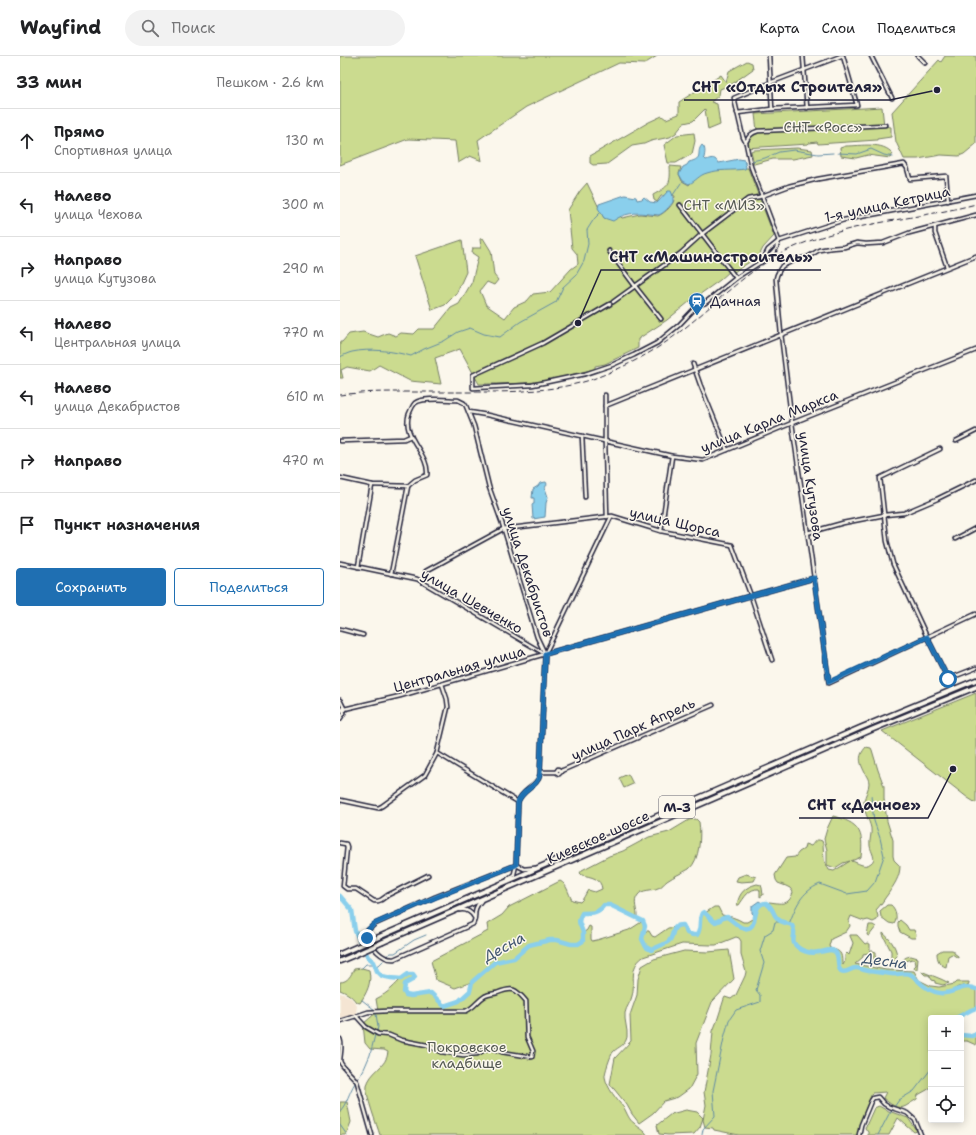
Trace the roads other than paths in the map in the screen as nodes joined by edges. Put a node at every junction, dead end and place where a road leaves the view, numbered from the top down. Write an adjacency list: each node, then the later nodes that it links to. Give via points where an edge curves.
1 (769, 56): 8 (street)
2 (803, 56): 7 (street)
3 (842, 56): 7 (street); 10 (street, via 857,105)
4 (871, 56): 9 (street)
5 (918, 56): 6 (street)
6 (925, 63)
7 (804, 70): 8 (street); 10 (street)
8 (772, 82): 11 (street); 12 (street, via 734,98)
9 (892, 98)
10 (808, 108): 11 (street)
11 (772, 110): 12 (street)
12 (737, 113): 14 (street)
13 (885, 125): 14 (street, via 758,131 749,136)
14 (746, 142): 16 (street)
15 (976, 195): 17 (street, 1-я улица Кетрица)
16 (761, 196): 17 (street, via 818,179 904,164 910,179 946,176); 21 (street, via 748,199); 22 (street)
17 (948, 201): 22 (street, 1-я улица Кетрица, via 844,220)
18 (680, 205): 21 (street)
19 (976, 215): 20 (street)
20 (935, 226): 25 (street); 29 (street, улица Кутузова, via 879,243 857,243 819,250 780,268 776,279)
21 (702, 234): 26 (street); 27 (street, via 681,254)
22 (780, 241): 26 (street, via 773,252)
23 (609, 251): 27 (street)
24 (976, 256): 25 (street)
25 (947, 267): 29 (street)
26 (736, 278): 27 (street, via 705,303 698,305 657,343 612,365 585,374 532,385 473,388 473,375 543,343)
27 (635, 286): 28 (street)
28 (662, 319)
29 (781, 334): 32 (street); 36 (street, улица Кутузова)
30 (976, 350): 36 (street, улица Карла Маркса)
31 (693, 364): 32 (street)
32 (695, 370): 34 (street); 44 (street)
33 (605, 395): 34 (street)
34 (605, 406): 42 (street)
35 (469, 412): 38 (street, улица Декабристов, via 464,403 458,400 416,402 408,417); 39 (street, улица Карла Маркса); 55 (street, улица Декабристов)
36 (792, 422): 44 (street, улица Карла Маркса); 57 (street, улица Кутузова)
37 (976, 432): 41 (street)
38 (411, 436): 40 (street, via 404,439); 49 (street, via 423,458 427,475)
39 (582, 436): 42 (street, улица Карла Маркса); 50 (street)
40 (340, 441)
41 (956, 441)
42 (604, 442): 45 (street, улица Карла Маркса); 53 (street)
43 (940, 449): 51 (street, via 880,478)
44 (727, 450): 45 (street, улица Карла Маркса, via 703,460)
45 (672, 456): 56 (street)
46 (340, 478): 48 (street)
47 (976, 480): 51 (street, via 904,513)
48 (372, 485): 49 (street); 60 (street)
49 (408, 486): 62 (street)
50 (585, 497)
51 (884, 515): 57 (street); 68 (street, via 893,564)
52 (612, 516): 53 (street, улица Щорса); 56 (street, улица Щорса); 69 (street)
53 (607, 517): 55 (street, улица Щорса)
54 (976, 528): 58 (street)
55 (503, 530): 61 (street, улица Щорса); 69 (street, улица Декабристов, via 537,637)
56 (660, 531): 64 (street, улица Щорса, via 732,545)
57 (807, 533): 63 (street, улица Кутузова)
58 (955, 539)
59 (340, 563): 60 (street, улица Шевченко)
60 (358, 567): 62 (street, улица Шевченко)
61 (426, 571)
62 (391, 574): 69 (street, улица Шевченко, via 416,580)
63 (814, 578): 64 (street, Центральная улица); 68 (street, улица Кутузова, via 829,682)
64 (751, 596): 69 (street, Центральная улица); 70 (street, улица Щорса)
65 (976, 614): 68 (street)
66 (340, 629): 67 (street)
67 (363, 635)
68 (927, 637): 72 (street)
69 (545, 654): 74 (street, Центральная улица); 82 (street, улица Декабристов)
70 (772, 660)
71 (976, 668): 72 (street)
72 (948, 679): 76 (street)
73 (976, 680): 76 (highway, Киевское шоссе / М-3)
74 (442, 684): 79 (street, Центральная улица); 81 (street, via 448,707)
75 (976, 687): 92 (highway, Киевское шоссе / М-3)
76 (953, 689): 88 (highway, Киевское шоссе / М-3)
77 (340, 700): 79 (street)
78 (713, 705): 82 (street, улица Парк Апрель, via 559,774)
79 (343, 710): 80 (street)
80 (340, 719)
81 (437, 753): 83 (street, via 425,775 378,808); 84 (street)
82 (541, 772): 84 (street, via 538,781 522,794)
83 (340, 800)
84 (518, 802): 86 (street)
85 (340, 843): 90 (street, via 346,844 347,847 343,886 347,889 356,889 374,901 381,900)
86 (516, 865): 87 (street); 88 (street, via 525,870); 89 (street)
87 (512, 867): 89 (street); 94 (street, via 374,924 366,937 381,955 392,959 472,925)
88 (540, 867): 91 (highway, Киевское шоссе / М-3)
89 (515, 871): 91 (street)
90 (428, 876)
91 (503, 884): 95 (highway, Киевское шоссе / М-3, bridge)
92 (482, 899): 93 (highway, Киевское шоссе / М-3); 94 (street, via 476,907)
93 (457, 910): 94 (street, via 466,910); 96 (highway, Киевское шоссе / М-3, bridge)
94 (475, 917)
95 (340, 954)
96 (340, 961)
97 (356, 1016): 97 (street, via 366,1027 378,1034 427,1045 442,1052 477,1054 488,1048 532,1057 533,1051 527,1037 526,1001 513,989 486,995 466,1012 368,1012); 98 (street)
98 (340, 1021)
99 (340, 1039): 100 (street, via 340,1061 357,1082)
100 (372, 1135)
101 (858, 1135): 102 (street, via 871,1101 878,1097 889,1107 907,1113 914,1120)
102 (921, 1135)

